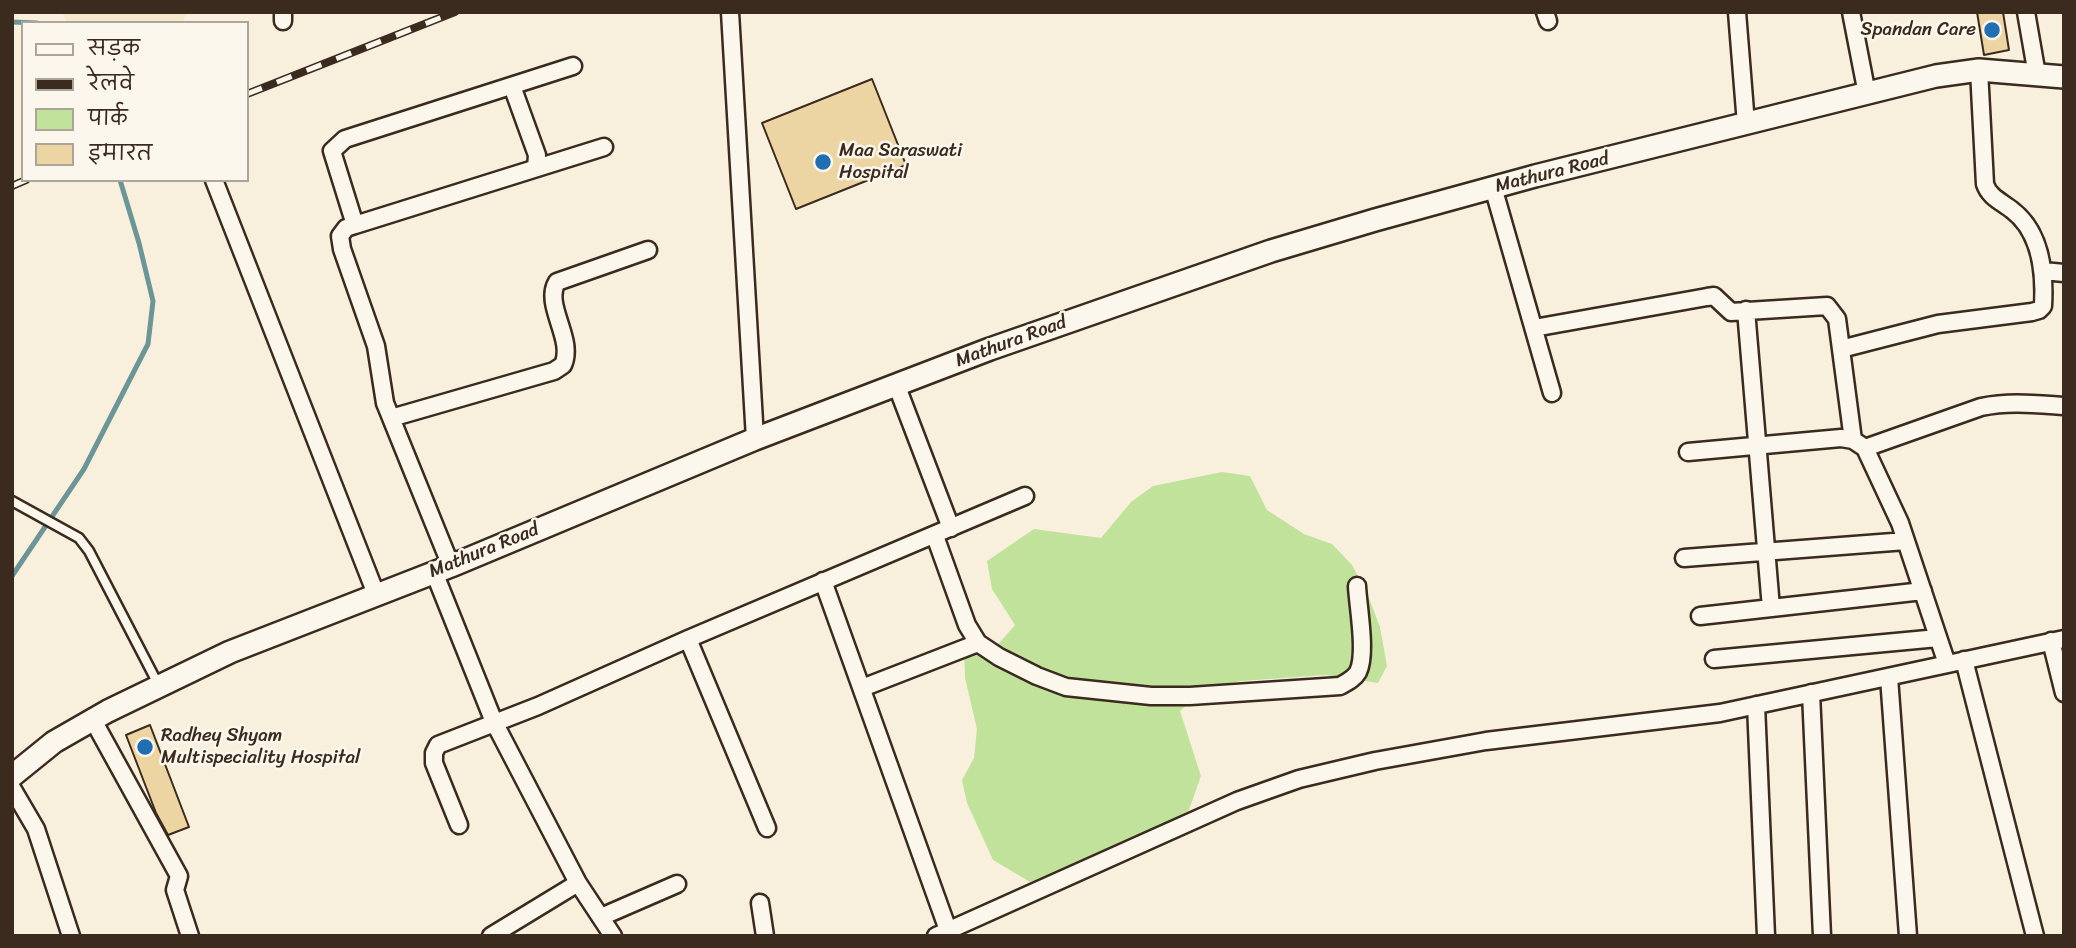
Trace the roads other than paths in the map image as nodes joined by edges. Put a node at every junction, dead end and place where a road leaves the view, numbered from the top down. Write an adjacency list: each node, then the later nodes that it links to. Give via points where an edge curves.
1 (730, 12): 27 (street)
2 (1737, 12): 11 (street)
3 (1851, 12): 10 (street)
4 (2026, 12): 7 (street)
5 (573, 66): 9 (street)
6 (1979, 70): 7 (main road, Mathura Road); 10 (main road, Mathura Road); 18 (street, via 1985,184 1989,194 2021,217 2033,235)
7 (2037, 75): 8 (main road, Mathura Road)
8 (2064, 77)
9 (512, 86): 13 (street, via 537,155); 16 (street, via 337,144 332,152 334,163)
10 (1867, 94): 11 (main road, Mathura Road)
11 (1746, 124): 15 (main road, Mathura Road)
12 (604, 147): 13 (street)
13 (536, 168): 16 (street)
14 (215, 182): 42 (street)
15 (1493, 187): 21 (street); 23 (main road, Mathura Road, via 1258,256)
16 (355, 225): 26 (street, via 340,236 342,249 376,346)
17 (648, 250): 26 (street, via 557,282 553,296 566,358 554,371)
18 (2043, 271): 19 (street); 22 (street, via 2043,306 2039,310 1938,324)
19 (2064, 273)
20 (1746, 310): 21 (street, via 1731,312 1714,296); 22 (street, via 1827,306 1837,319); 29 (street)
21 (1534, 328): 24 (street)
22 (1841, 349): 28 (street)
23 (896, 384): 27 (main road, Mathura Road); 33 (street)
24 (1552, 393)
25 (2064, 406): 28 (street, via 1998,403)
26 (391, 418): 38 (street)
27 (755, 439): 38 (main road, Mathura Road)
28 (1859, 444): 29 (street, via 1841,438); 35 (street)
29 (1757, 447): 30 (street); 36 (street)
30 (1688, 452)
31 (1025, 496): 33 (street)
32 (12, 501): 53 (lane, via 79,538)
33 (951, 527): 34 (street)
34 (936, 536): 39 (street); 48 (street, via 967,625)
35 (1906, 541): 36 (street); 41 (street)
36 (1766, 552): 37 (street); 43 (street)
37 (1684, 558)
38 (443, 569): 42 (main road, Mathura Road); 59 (street)
39 (823, 581): 46 (street); 54 (street)
40 (1357, 586): 48 (street, via 1362,653 1359,670 1340,686 1190,696 1095,691 1037,676)
41 (1923, 591): 43 (street); 45 (street)
42 (376, 594): 53 (main road, Mathura Road)
43 (1771, 608): 44 (street)
44 (1700, 616)
45 (1938, 638): 49 (street); 51 (street)
46 (688, 639): 59 (street); 63 (street)
47 (2057, 640): 50 (street); 56 (street)
48 (978, 643): 54 (street)
49 (1714, 659)
50 (1964, 660): 51 (street); 77 (street)
51 (1947, 664): 52 (street)
52 (1889, 677): 55 (street); 76 (street)
53 (159, 685): 58 (main road, Mathura Road)
54 (862, 688): 68 (street)
55 (1811, 693): 57 (street); 75 (street)
56 (2064, 693)
57 (1756, 705): 68 (street, via 1486,741 1299,779 1237,801); 74 (street)
58 (93, 720): 60 (main road, Mathura Road); 70 (street, via 179,876 175,890)
59 (494, 722): 62 (street, via 438,745 433,753); 64 (street)
60 (12, 776)
61 (12, 789): 69 (street, via 36,829)
62 (459, 825)
63 (767, 828)
64 (578, 883): 67 (street); 71 (street)
65 (677, 884): 67 (street)
66 (760, 903): 73 (street)
67 (601, 917): 72 (street)
68 (942, 933)
69 (71, 936)
70 (190, 936)
71 (491, 936)
72 (613, 936)
73 (765, 936)
74 (1766, 936)
75 (1822, 936)
76 (1908, 936)
77 (2035, 936)

